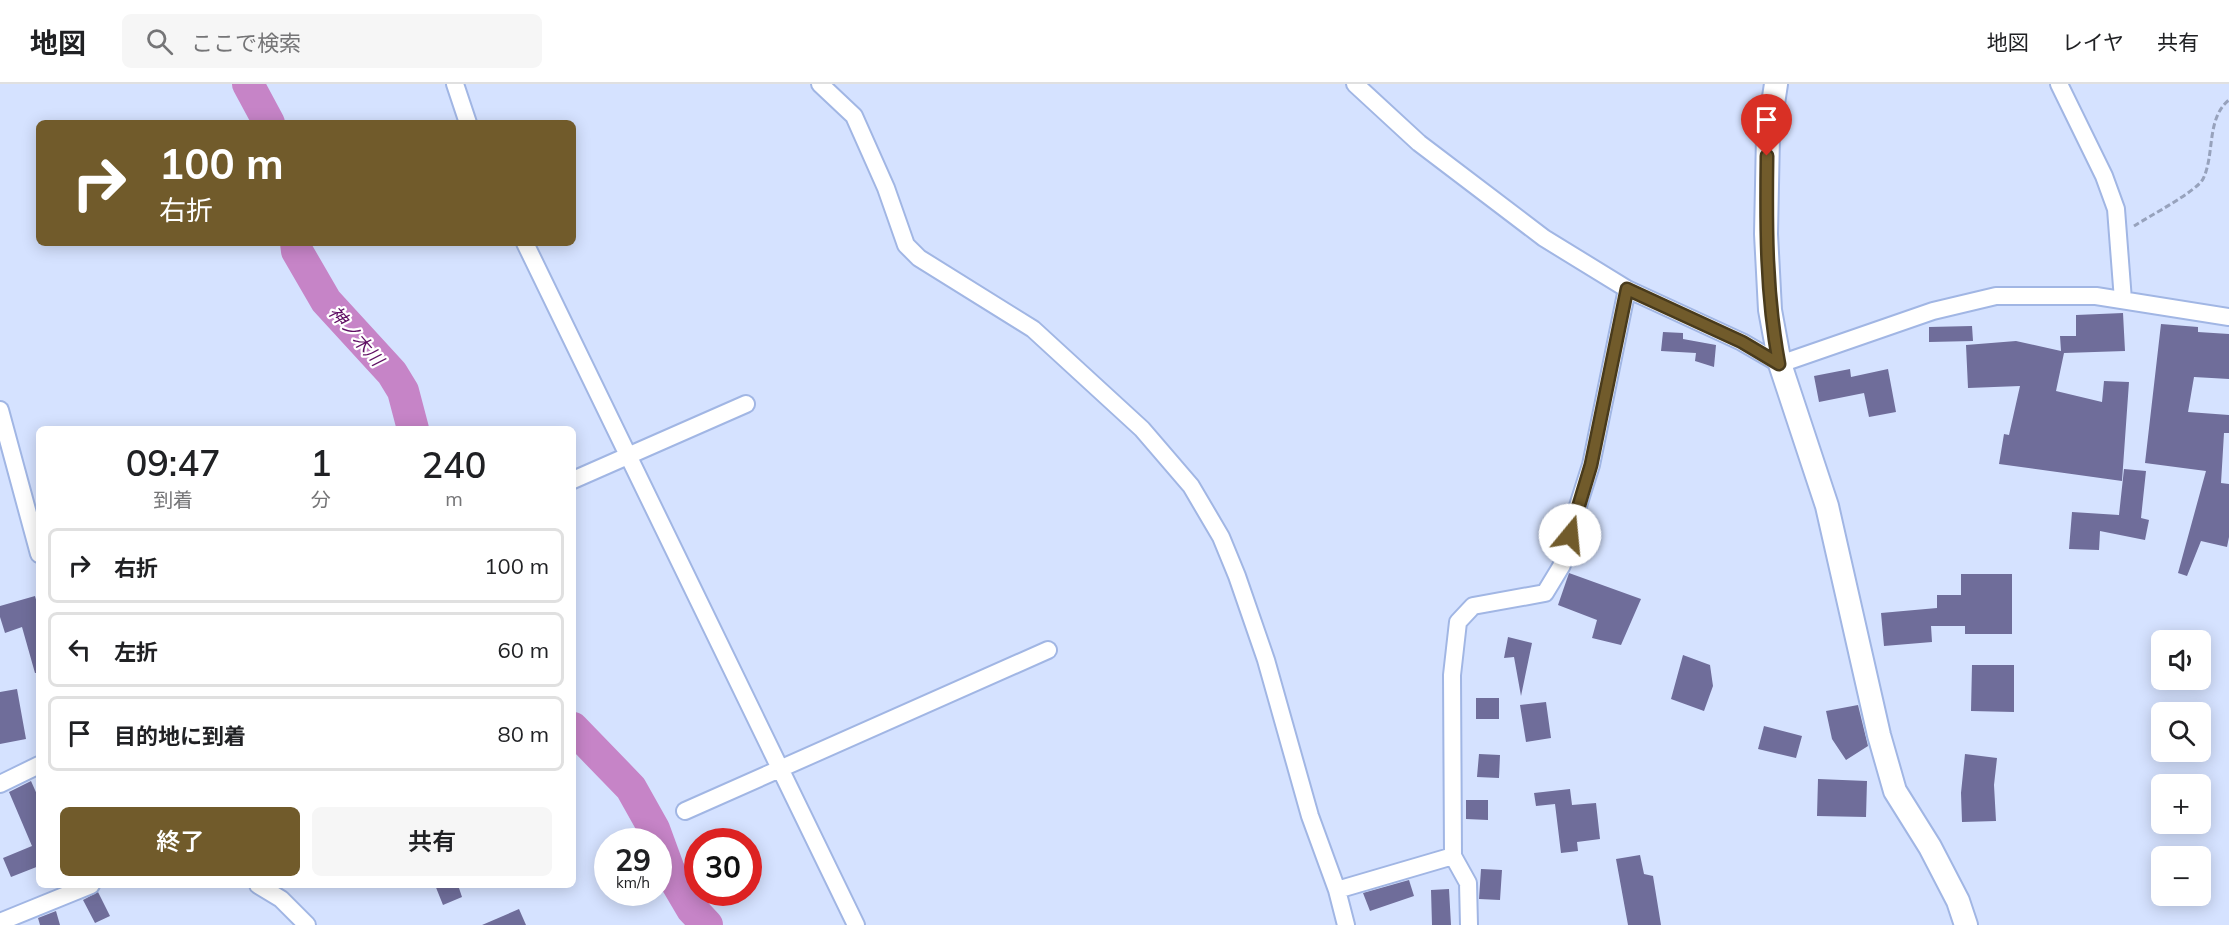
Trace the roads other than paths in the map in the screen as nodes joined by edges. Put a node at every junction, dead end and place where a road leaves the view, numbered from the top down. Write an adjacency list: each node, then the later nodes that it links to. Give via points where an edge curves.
1 (456, 84): 6 (street)
2 (820, 84): 25 (street, via 854,116 906,245 919,258 1033,328 1142,429 1191,486 1221,537 1237,576 1266,660 1310,816)
3 (1355, 84): 8 (street, via 1419,143 1544,238)
4 (1776, 84): 11 (street, via 1768,136 1766,234 1770,310)
5 (2059, 84): 9 (street, via 2116,209)
6 (467, 120)
7 (526, 246): 14 (street)
8 (1627, 289): 11 (street, via 1742,342); 22 (street, via 1591,465 1563,550 1562,565 1545,593 1473,606 1458,622 1452,675)
9 (2123, 300): 10 (street); 11 (street, via 2096,296 1996,296 1933,311)
10 (2229, 317)
11 (1779, 364): 31 (street, via 1827,506 1895,791 1930,847)
12 (746, 404): 14 (street)
13 (0, 410): 16 (street)
14 (628, 455): 15 (street); 19 (street)
15 (576, 479)
16 (36, 543)
17 (1048, 650): 19 (street)
18 (36, 766): 20 (street)
19 (779, 770): 21 (street); 28 (street)
20 (0, 784)
21 (686, 811)
22 (1453, 856): 25 (street); 30 (street, via 1468,883)
23 (84, 888): 26 (street)
24 (263, 888): 27 (street)
25 (1337, 890): 29 (street)
26 (0, 922)
27 (307, 925)
28 (856, 925)
29 (1346, 925)
30 (1468, 925)
31 (1966, 925)

